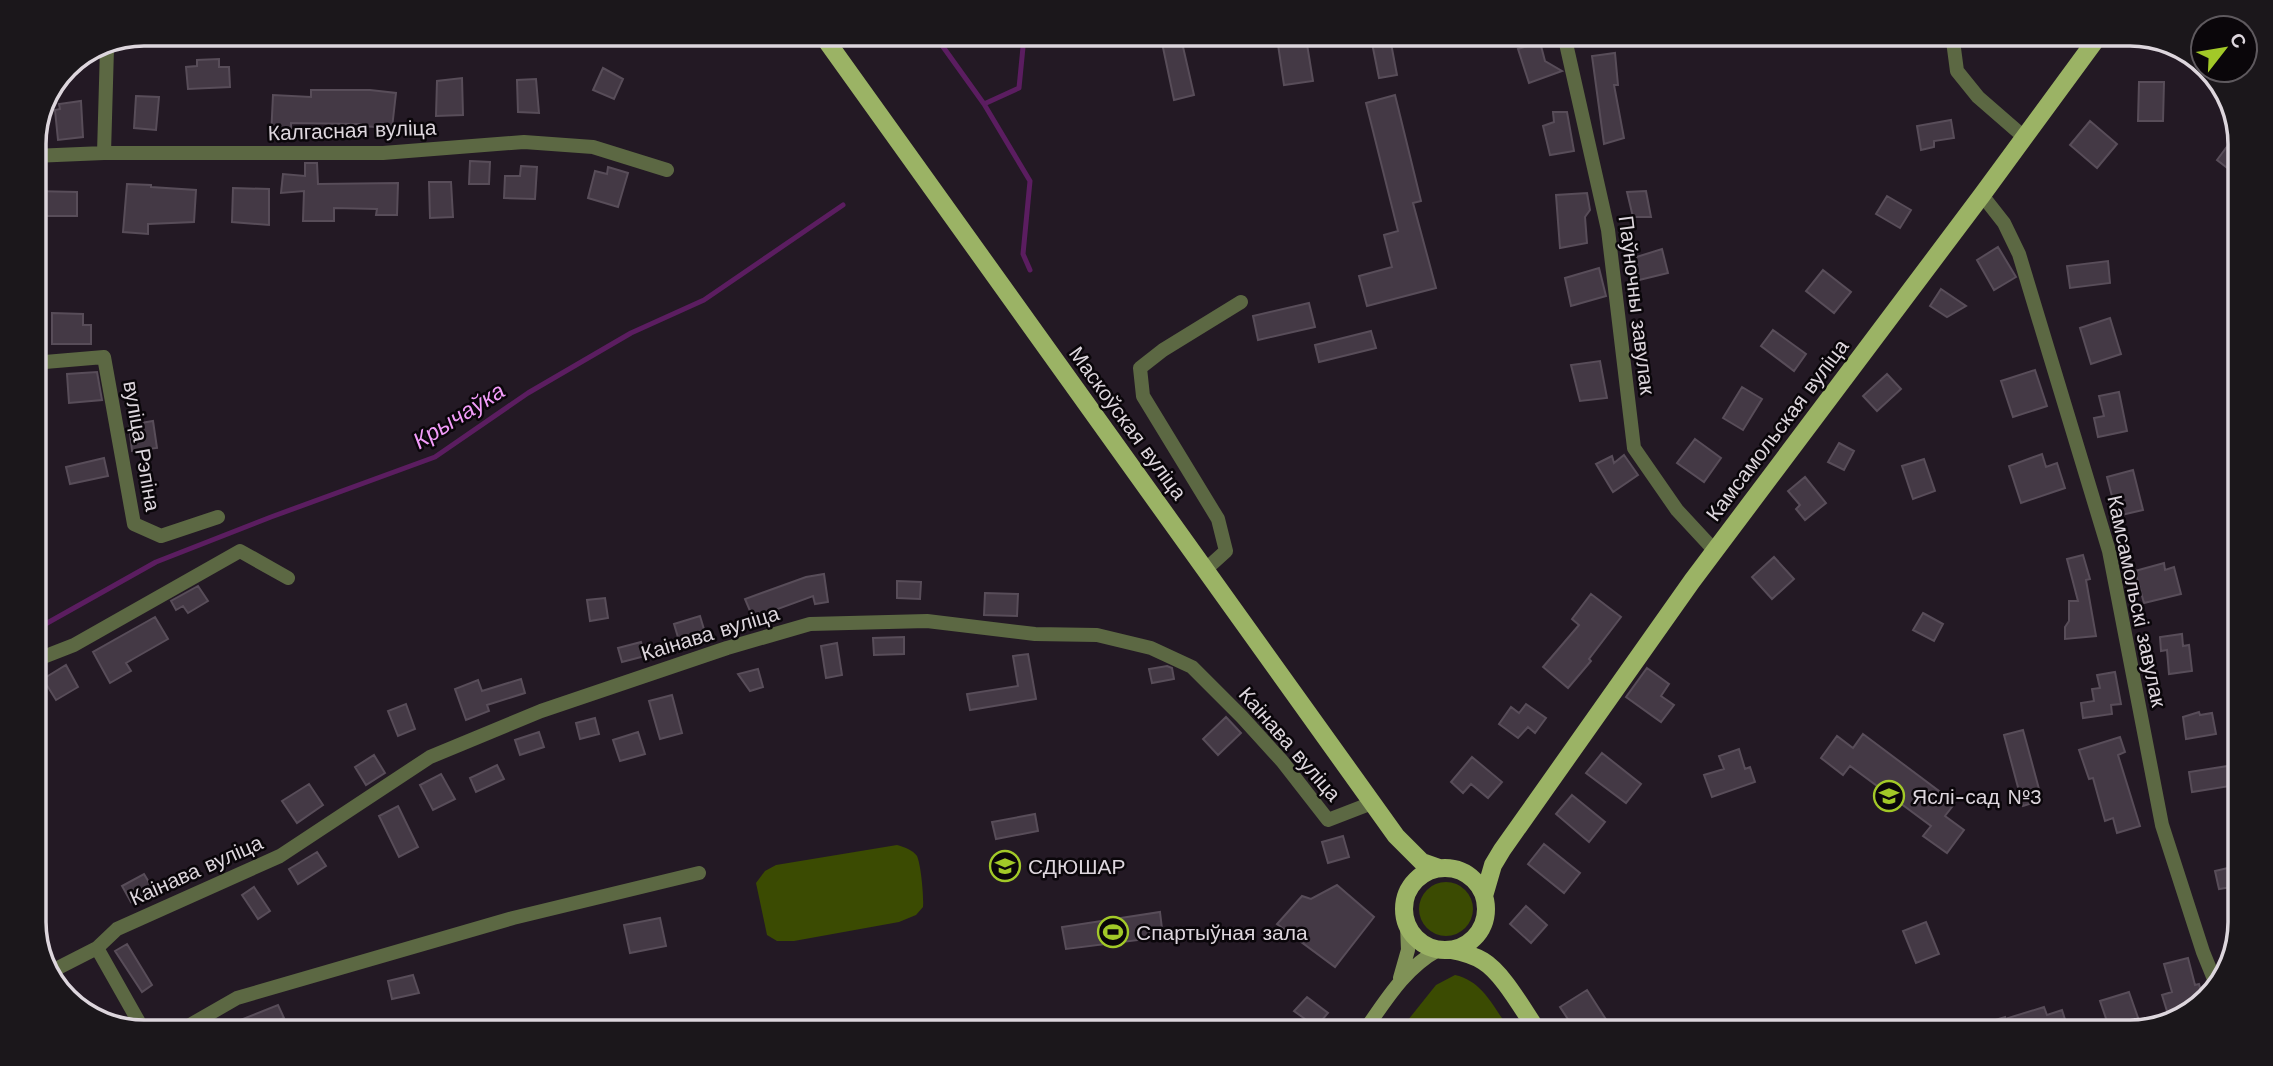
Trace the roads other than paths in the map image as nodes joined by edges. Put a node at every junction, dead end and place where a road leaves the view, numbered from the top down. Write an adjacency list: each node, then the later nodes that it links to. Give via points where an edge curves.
1 (830, 46): 15 (main road, Маскоўская вуліца)
2 (1567, 46): 14 (street, Паўночны завулак, via 1608,230 1634,448 1676,510)
3 (1953, 46): 6 (street, via 1957,71 1978,97)
4 (2091, 46): 6 (main road, Камсамольская вуліца)
5 (107, 53): 7 (street)
6 (2024, 138): 10 (main road, Камсамольская вуліца)
7 (104, 153): 8 (street, Калгасная вуліца); 9 (street, Калгасная вуліца, via 383,153 524,142 593,147)
8 (46, 155)
9 (667, 170)
10 (1982, 195): 14 (main road, Камсамольская вуліца); 30 (street, Камсамольскі завулак, via 2004,223 2019,254 2106,539 2162,825)
11 (1241, 302): 15 (street, via 1140,368 1143,396 1218,519 1226,551)
12 (46, 362): 13 (street, вуліца Рэпіна, via 104,358 134,524 161,536)
13 (218, 517)
14 (1715, 551): 20 (main road, Камсамольская вуліца)
15 (1205, 570): 18 (main road, Маскоўская вуліца)
16 (288, 578): 17 (street, via 240,551 74,645)
17 (46, 656)
18 (1372, 803): 19 (main road, Маскоўская вуліца); 27 (street, Каінава вуліца, via 1328,820 1266,744 1192,667 1152,648 1097,635 1035,634 927,621 810,624 541,711 430,757 280,856 117,929)
19 (1396, 836): 21 (main road, Маскоўская вуліца, via 1422,862); 23 (main road, Маскоўская вуліца, via 1404,857)
20 (1502, 850): 21 (main road, Камсамольская вуліца, via 1471,867); 24 (main road, Камсамольская вуліца)
21 (1445, 868): 23 (main road, via 1424,873); 24 (main road, via 1466,873)
22 (699, 873): 34 (street, via 513,918 237,998)
23 (1406, 896): 26 (main road)
24 (1484, 896): 25 (main road)
25 (1486, 917): 28 (main road, via 1467,944); 31 (main road, via 1486,942)
26 (1407, 925): 28 (main road, via 1425,945); 32 (main road, via 1408,950)
27 (97, 948): 29 (street, Каінава вуліца); 33 (street)
28 (1445, 950): 31 (main road, via 1485,962); 32 (main road, via 1424,957)
29 (57, 968)
30 (2212, 975)
31 (1500, 978): 36 (main road)
32 (1399, 982): 35 (main road)
33 (138, 1020)
34 (199, 1020)
35 (1372, 1020)
36 (1530, 1020)

